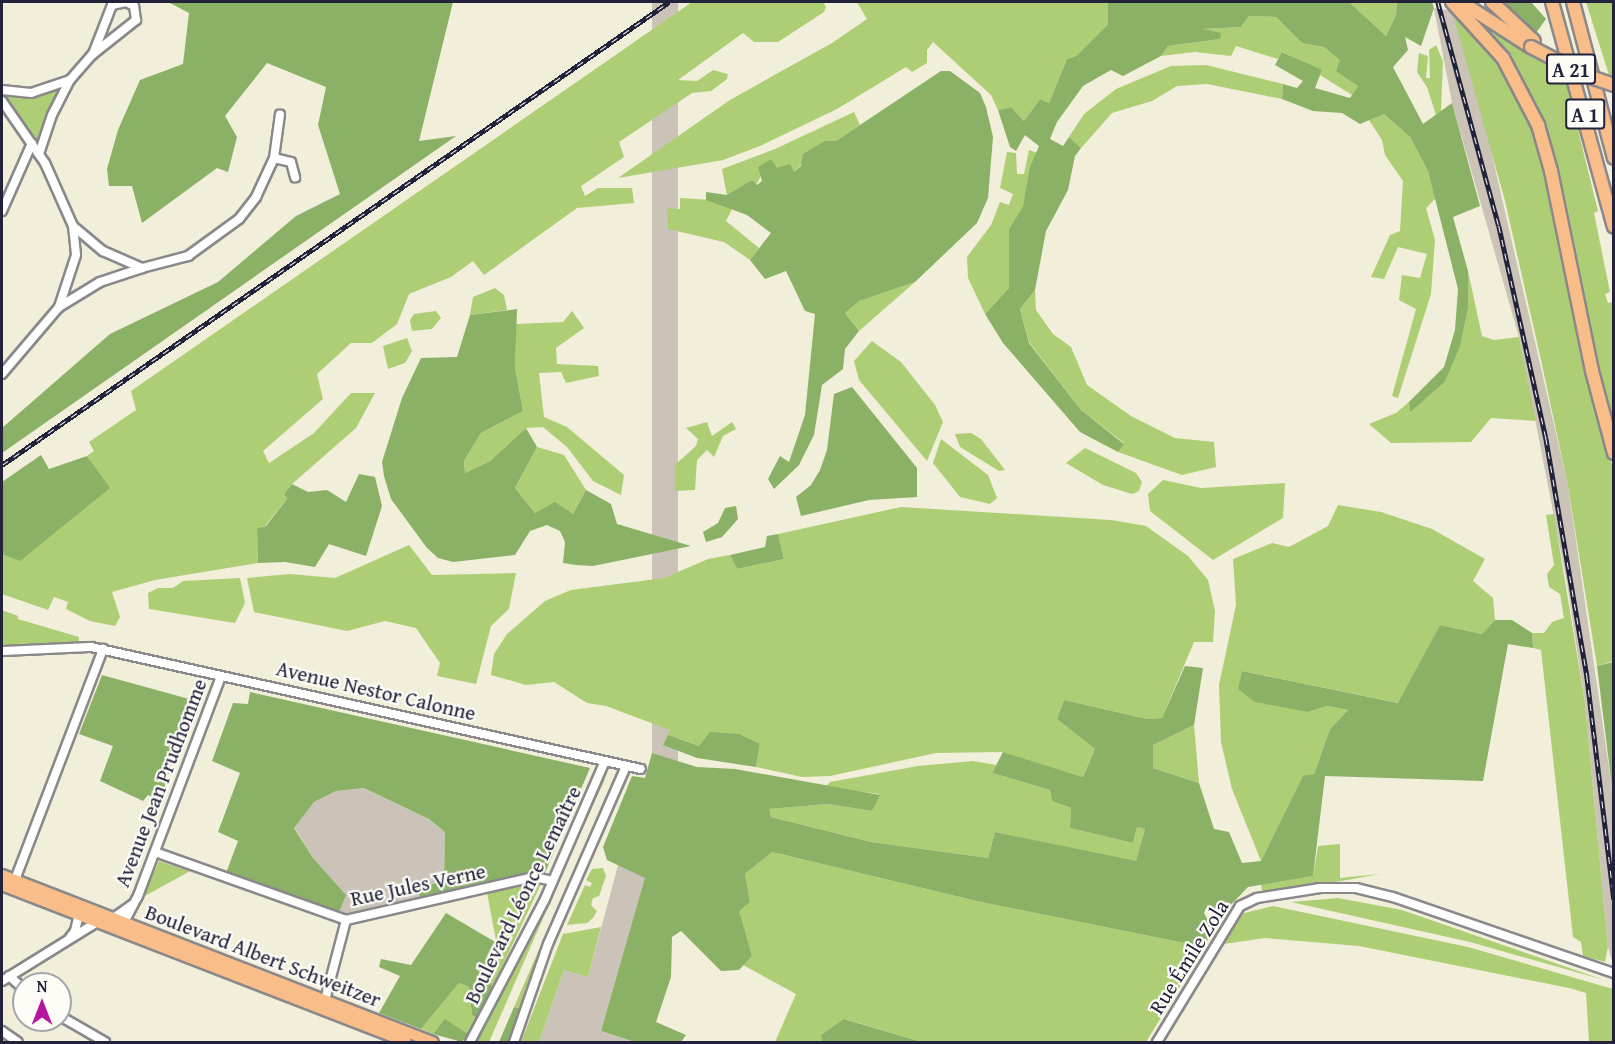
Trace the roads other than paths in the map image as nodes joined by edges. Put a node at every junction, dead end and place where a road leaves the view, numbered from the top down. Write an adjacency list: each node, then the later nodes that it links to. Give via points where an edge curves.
1 (126, 2): 8 (street, via 112,5); 8 (street, via 134,6 136,20)
2 (1452, 2): 27 (highway, via 1503,58 1538,125)
3 (1461, 2): 7 (highway, A 21)
4 (1492, 2): 7 (highway)
5 (1552, 2): 23 (highway, A 1)
6 (1573, 2): 9 (highway, A 1)
7 (1532, 44): 11 (highway, A 21, bridge, via 1585,75)
8 (93, 54): 10 (street)
9 (1592, 72): 15 (highway); 19 (highway, A 1)
10 (70, 80): 12 (street, via 31,93); 17 (street, via 52,114)
11 (1614, 84)
12 (2, 90)
13 (2, 101): 16 (street)
14 (280, 114): 18 (street)
15 (1614, 122)
16 (32, 143): 17 (street); 21 (street)
17 (39, 154): 22 (street)
18 (274, 158): 20 (street, via 291,162); 24 (street, via 256,197 239,219 188,256)
19 (1614, 158)
20 (296, 177)
21 (2, 211)
22 (73, 226): 24 (street, via 103,251); 25 (street, via 76,255)
23 (1614, 227)
24 (142, 268): 25 (street, via 100,282)
25 (59, 307): 26 (street)
26 (2, 374)
27 (1614, 453)
28 (103, 650): 29 (street, Avenue Nestor Calonne); 30 (street, Avenue Nestor Calonne); 37 (street)
29 (2, 651)
30 (221, 676): 31 (street, Avenue Nestor Calonne); 34 (street, Avenue Jean Prudhomme)
31 (604, 761): 32 (street, Avenue Nestor Calonne); 36 (street, Boulevard Léonce Lemaître)
32 (626, 766): 33 (street, Avenue Nestor Calonne); 55 (street, Boulevard Léonce Lemaître, via 548,944)
33 (641, 769)
34 (155, 852): 38 (street, Avenue Jean Prudhomme); 42 (street, Rue Jules Verne)
35 (2, 875): 37 (main road, Boulevard Albert Schweitzer)
36 (553, 881): 42 (street, Rue Jules Verne, via 534,877); 54 (street, Boulevard Léonce Lemaître)
37 (9, 884): 39 (main road, Boulevard Albert Schweitzer)
38 (134, 904): 40 (street, Avenue Jean Prudhomme); 43 (street, Avenue Jean Prudhomme)
39 (78, 910): 40 (main road, Boulevard Albert Schweitzer); 41 (main road, Boulevard Albert Schweitzer); 44 (street, via 75,931)
40 (112, 918): 41 (street); 43 (main road, Boulevard Albert Schweitzer)
41 (96, 919): 43 (street, via 120,927); 44 (street); 47 (main road, Boulevard Albert Schweitzer)
42 (346, 920): 47 (street)
43 (126, 923): 47 (main road, Boulevard Albert Schweitzer)
44 (69, 939): 46 (street)
45 (1614, 973): 56 (street, Rue Émile Zola, via 1414,904 1356,888 1320,888 1257,898 1233,913)
46 (5, 978)
47 (323, 1005): 52 (main road, Boulevard Albert Schweitzer); 53 (main road, Boulevard Albert Schweitzer)
48 (72, 1023): 51 (street)
49 (2, 1030): 50 (street)
50 (18, 1042)
51 (105, 1042)
52 (406, 1042)
53 (433, 1042)
54 (470, 1042)
55 (514, 1042)
56 (1157, 1042)

